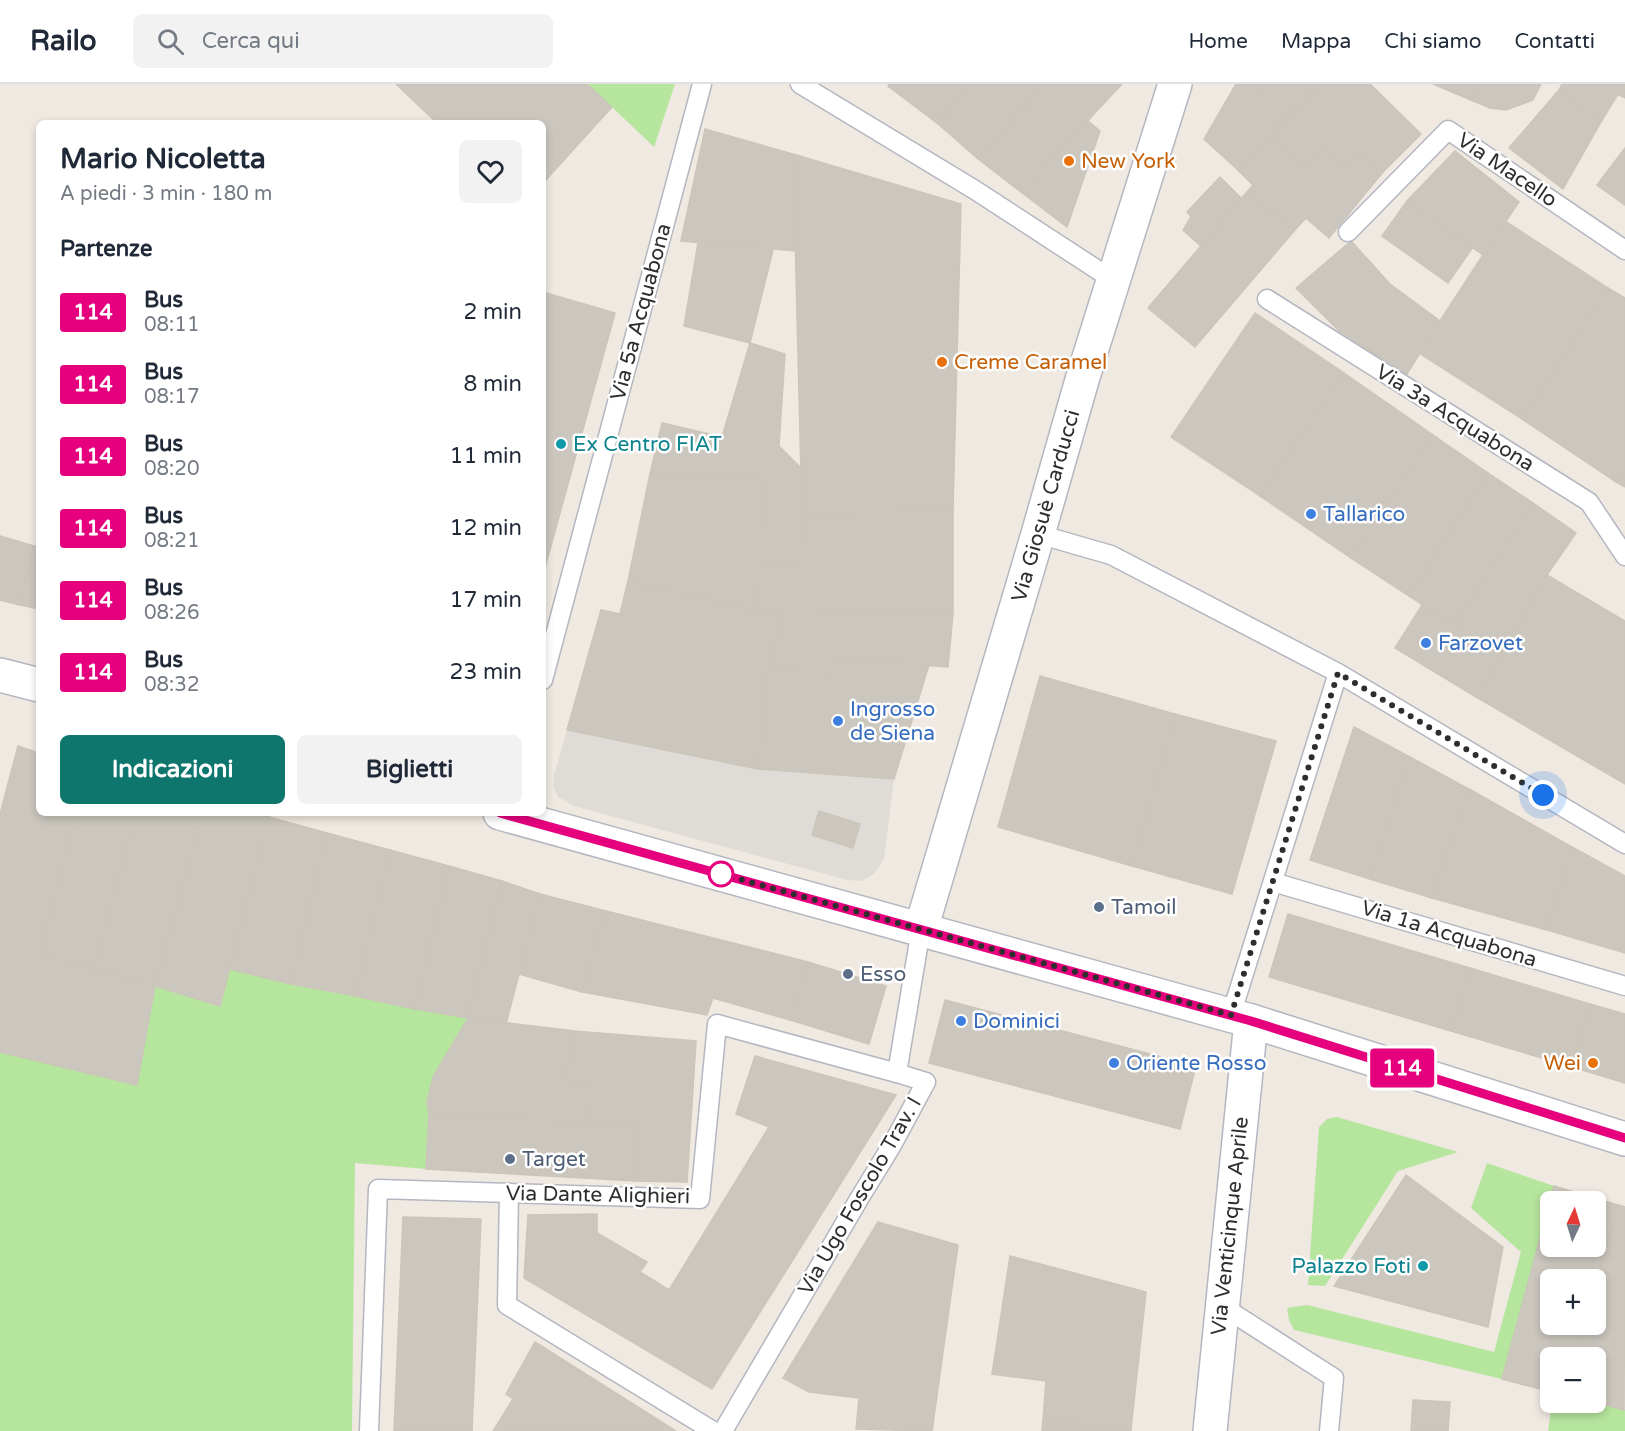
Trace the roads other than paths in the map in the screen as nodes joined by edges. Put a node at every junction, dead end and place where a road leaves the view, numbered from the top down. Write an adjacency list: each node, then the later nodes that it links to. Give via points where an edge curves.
1 (702, 84): 10 (lane, Via 5a Acquabona)
2 (800, 84): 6 (lane, via 975,190)
3 (1171, 86): 6 (street, Via Giosuè Carducci)
4 (1348, 232): 5 (lane, Via Macello, via 1448,130)
5 (1625, 250)
6 (1113, 280): 8 (street, Via Giosuè Carducci)
7 (1266, 299): 9 (lane, Via 3a Acquabona, via 1589,502)
8 (1038, 534): 11 (lane, via 1111,555); 17 (street, Via Giosuè Carducci)
9 (1625, 556)
10 (546, 669)
11 (1338, 673): 15 (lane); 16 (lane)
12 (0, 675): 13 (street)
13 (36, 685)
14 (512, 816): 17 (street)
15 (1625, 844)
16 (1273, 882): 18 (lane, Via 1a Acquabona); 19 (lane)
17 (921, 929): 19 (street); 20 (lane, Via Ugo Foscolo Trav. I)
18 (1625, 986)
19 (1241, 1018): 21 (street); 23 (street, Via Venticinque Aprile)
20 (897, 1074): 22 (lane, Via Dante Alighieri, via 717,1024 700,1199); 26 (lane, Via Ugo Foscolo Trav. I, via 926,1082)
21 (1625, 1138)
22 (509, 1193): 24 (lane, Via Dante Alighieri, via 378,1189); 25 (lane, via 507,1305)
23 (1222, 1306): 27 (street, Via Venticinque Aprile); 28 (lane, via 1334,1378)
24 (369, 1431)
25 (713, 1431)
26 (723, 1431)
27 (1210, 1431)
28 (1329, 1431)

